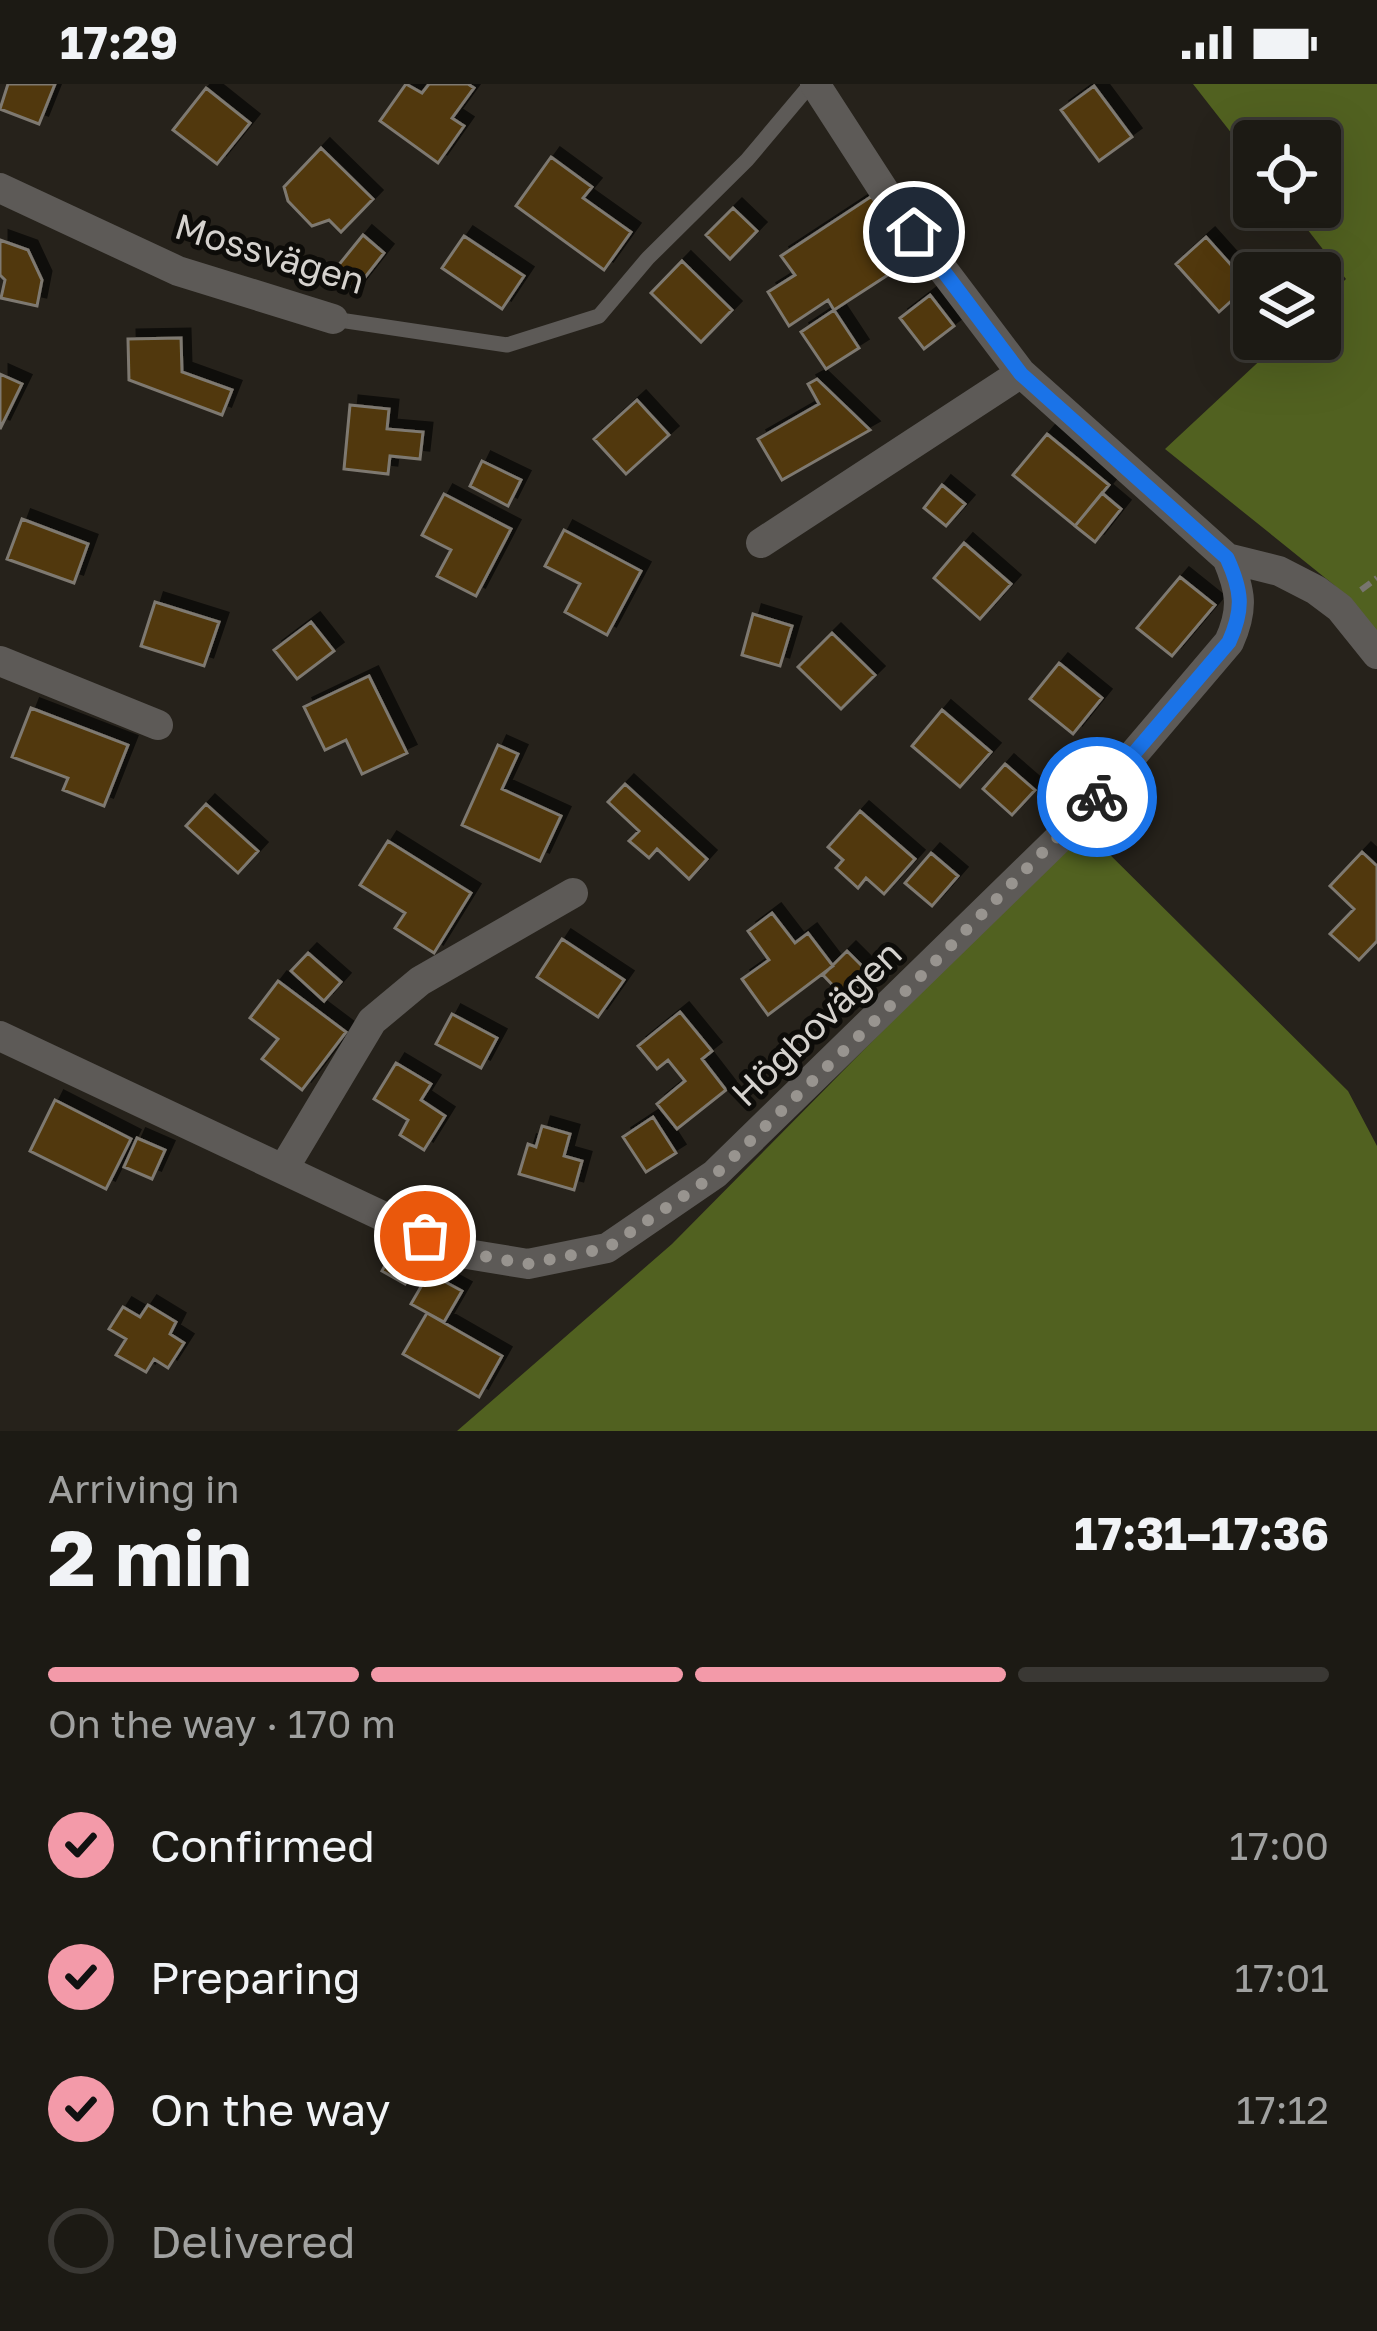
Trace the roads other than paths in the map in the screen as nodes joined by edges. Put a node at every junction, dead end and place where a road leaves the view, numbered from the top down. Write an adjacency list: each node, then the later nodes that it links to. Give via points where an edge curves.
1 (813, 84): 3 (lane, Mossvägen, via 599,316 506,345); 4 (street)
2 (0, 188): 3 (street, Mossvägen, via 178,271)
3 (333, 319)
4 (1021, 374): 5 (street); 6 (street)
5 (761, 543)
6 (1227, 558): 7 (street, via 1316,590); 12 (street, Högbovägen, via 1242,602 1229,642 1076,822 716,1174 607,1248 527,1264 461,1252)
7 (1377, 654)
8 (0, 661): 9 (street)
9 (158, 725)
10 (573, 893): 12 (street, via 420,981 372,1021)
11 (0, 1036): 12 (street, Högbovägen)
12 (284, 1168)

